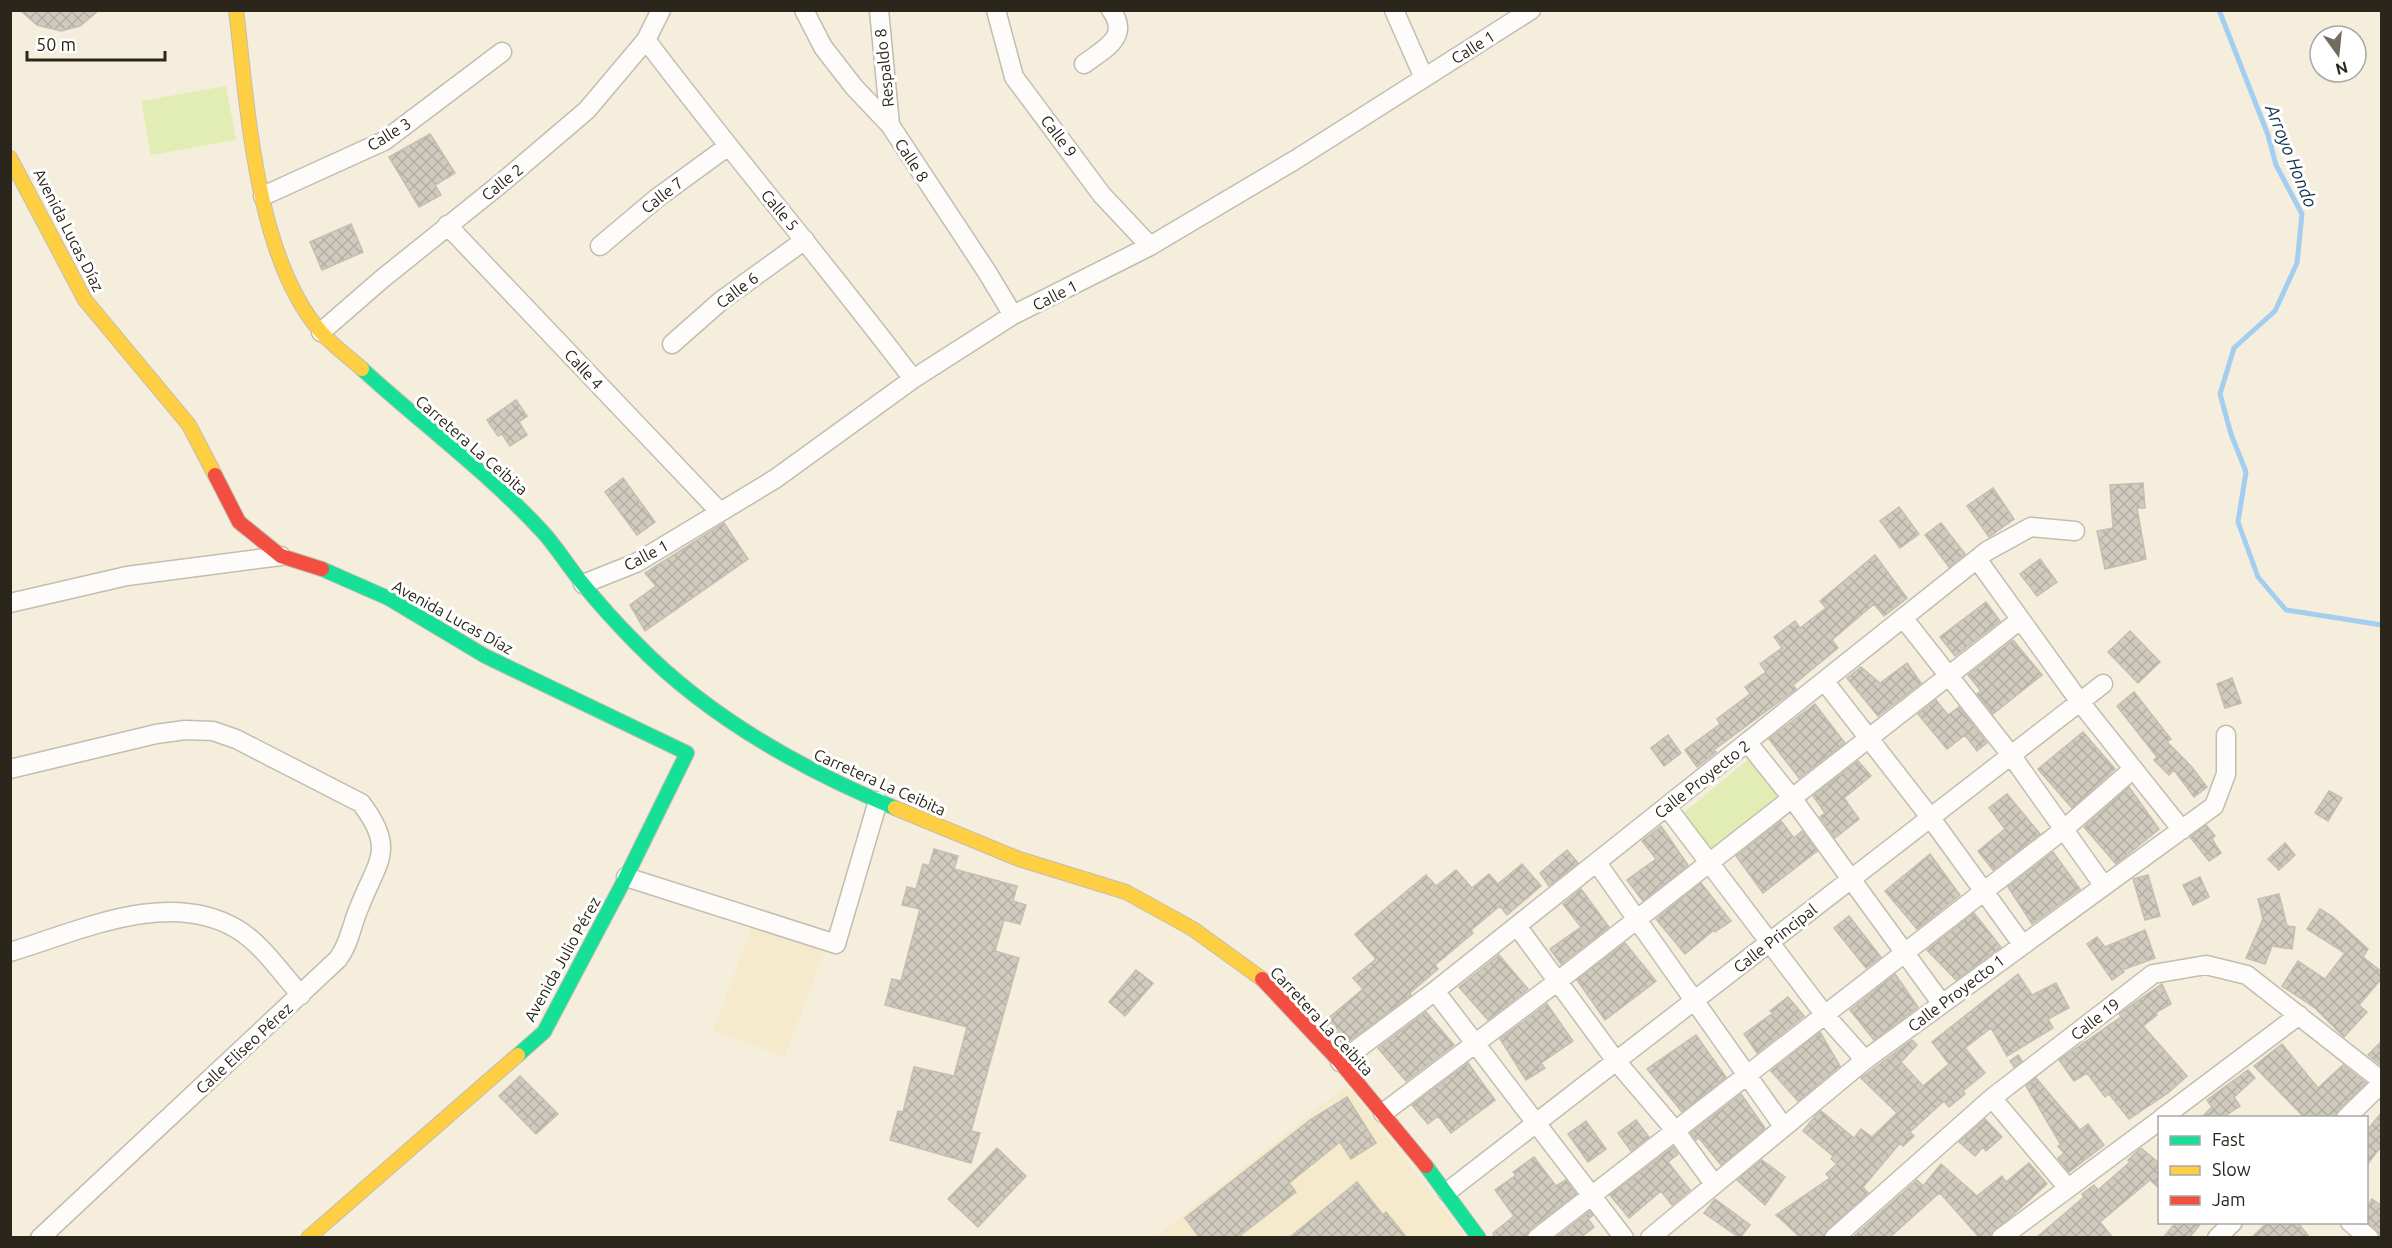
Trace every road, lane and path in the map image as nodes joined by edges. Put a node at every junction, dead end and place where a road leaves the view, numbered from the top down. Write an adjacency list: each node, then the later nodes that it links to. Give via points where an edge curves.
1 (236, 10): 16 (street, Carretera La Ceibita)
2 (661, 10): 9 (street, Calle 2)
3 (804, 10): 13 (street, Calle 8, via 823,47)
4 (879, 10): 13 (street, Respaldo 8)
5 (996, 10): 20 (street, Calle 9, via 1014,77 1102,195)
6 (1111, 10): 11 (street, via 1119,21 1119,31 1113,42)
7 (1394, 10): 12 (street)
8 (1531, 10): 12 (street, Calle 1)
9 (646, 40): 14 (street, Calle 5); 17 (street, Calle 2, via 587,110)
10 (502, 52): 16 (street, Calle 3, via 384,141)
11 (1084, 64)
12 (1424, 78): 20 (street, Calle 1)
13 (890, 125): 21 (street, Calle 8)
14 (727, 147): 18 (street, Calle 5); 19 (street, Calle 7)
15 (13, 164): 27 (street, Avenida Lucas Díaz, via 85,300 189,425 239,522)
16 (263, 196): 22 (street, Carretera La Ceibita, via 269,230 294,291)
17 (447, 225): 22 (street, Calle 2); 25 (street, Calle 4)
18 (805, 240): 23 (street, Calle 6, via 722,300); 24 (street, Calle 5)
19 (600, 246)
20 (1150, 246): 21 (street, Calle 1)
21 (1013, 315): 24 (street, Calle 1)
22 (321, 332): 29 (street, Carretera La Ceibita, via 483,473 542,531)
23 (672, 344)
24 (913, 379): 25 (street, Calle 1, via 775,479)
25 (720, 512): 29 (street, Calle 1, via 636,562)
26 (2075, 531): 28 (street, Calle Proyecto 2, via 2031,527)
27 (281, 556): 30 (street, via 127,576); 40 (street, Avenida Lucas Díaz, via 325,570 388,598 485,656)
28 (1977, 559): 31 (street, Calle Proyecto 2); 32 (street)
29 (583, 584): 45 (street, Carretera La Ceibita, via 638,645 689,690 762,742)
30 (10, 603)
31 (1904, 619): 33 (street); 34 (street, Calle Proyecto 2)
32 (2020, 620): 33 (street); 36 (street)
33 (1948, 675): 38 (street); 41 (street)
34 (1825, 682): 38 (street); 39 (street, Calle Proyecto 2)
35 (2103, 684): 36 (street, Calle Principal)
36 (2080, 702): 41 (street, Calle Principal); 43 (street)
37 (2226, 735): 49 (street, Calle Proyecto 1, via 2226,774 2214,806)
38 (1868, 737): 44 (street); 47 (street)
39 (1748, 743): 44 (street); 46 (street, Calle Proyecto 2)
40 (687, 753): 52 (street, Avenida Julio Pérez)
41 (2011, 755): 47 (street, Calle Principal); 48 (street)
42 (10, 769): 64 (street, Calle Eliseo Pérez, via 156,734 213,731 361,803 375,821 381,856 358,909 349,945)
43 (2133, 769): 48 (street); 49 (street)
44 (1791, 798): 51 (street); 53 (street)
45 (878, 801): 52 (street, via 836,944); 72 (street, Carretera La Ceibita, via 1019,859 1126,892 1192,928 1270,985)
46 (1667, 807): 50 (street, Calle Proyecto 2); 51 (street)
47 (1930, 817): 53 (street, Calle Principal); 55 (street)
48 (2063, 830): 54 (street); 55 (street)
49 (2182, 830): 54 (street, Calle Proyecto 1)
50 (1597, 863): 56 (street); 57 (street, Calle Proyecto 2)
51 (1708, 863): 56 (street); 58 (street)
52 (626, 877): 90 (street, Avenida Julio Pérez, via 544,1032)
53 (1850, 880): 58 (street, Calle Principal); 61 (street)
54 (2104, 886): 59 (street, Calle Proyecto 1)
55 (1983, 890): 59 (street); 61 (street)
56 (1636, 920): 62 (street); 65 (street)
57 (1517, 926): 62 (street); 63 (street, Calle Proyecto 2)
58 (1769, 943): 65 (street, Calle Principal); 67 (street)
59 (2022, 944): 66 (street, Calle Proyecto 1)
60 (10, 952): 64 (street, via 135,913 168,910 236,928 261,949)
61 (1904, 954): 66 (street); 67 (street)
62 (1558, 981): 69 (street); 71 (street)
63 (1436, 991): 69 (street); 72 (street, Calle Proyecto 2)
64 (301, 995): 89 (street, Calle Eliseo Pérez)
65 (1694, 1000): 71 (street, Calle Principal); 73 (street)
66 (1942, 1004): 70 (street, Calle Proyecto 1)
67 (1824, 1014): 70 (street); 73 (street)
68 (2299, 1015): 74 (street, Calle 19); 75 (street, Calle 19, via 2247,975 2206,965 2153,974); 77 (street)
69 (1475, 1043): 76 (street); 80 (street)
70 (1865, 1060): 81 (street, Calle Proyecto 1)
71 (1616, 1061): 80 (street, Calle Principal); 82 (street)
72 (1340, 1062): 76 (street, Carretera La Ceibita)
73 (1746, 1073): 81 (street); 82 (street)
74 (2382, 1082): 78 (street)
75 (1992, 1098): 84 (street); 95 (street, Calle 19)
76 (1383, 1113): 85 (street, Carretera La Ceibita)
77 (2165, 1116)
78 (2348, 1116)
79 (2158, 1121): 84 (street)
80 (1536, 1123): 85 (street, Calle Principal); 86 (street)
81 (1783, 1126): 83 (street, Calle Proyecto 1)
82 (1674, 1129): 83 (street); 86 (street)
83 (1714, 1184): 94 (street, Calle Proyecto 1)
84 (2068, 1188): 96 (street)
85 (1447, 1192): 91 (street, Carretera La Ceibita)
86 (1592, 1195): 92 (street); 93 (street)
87 (2232, 1224): 97 (street)
88 (2352, 1224): 98 (street)
89 (40, 1238)
90 (308, 1238)
91 (1479, 1238)
92 (1537, 1238)
93 (1624, 1238)
94 (1650, 1238)
95 (1834, 1238)
96 (2001, 1238)
97 (2217, 1238)
98 (2369, 1238)

